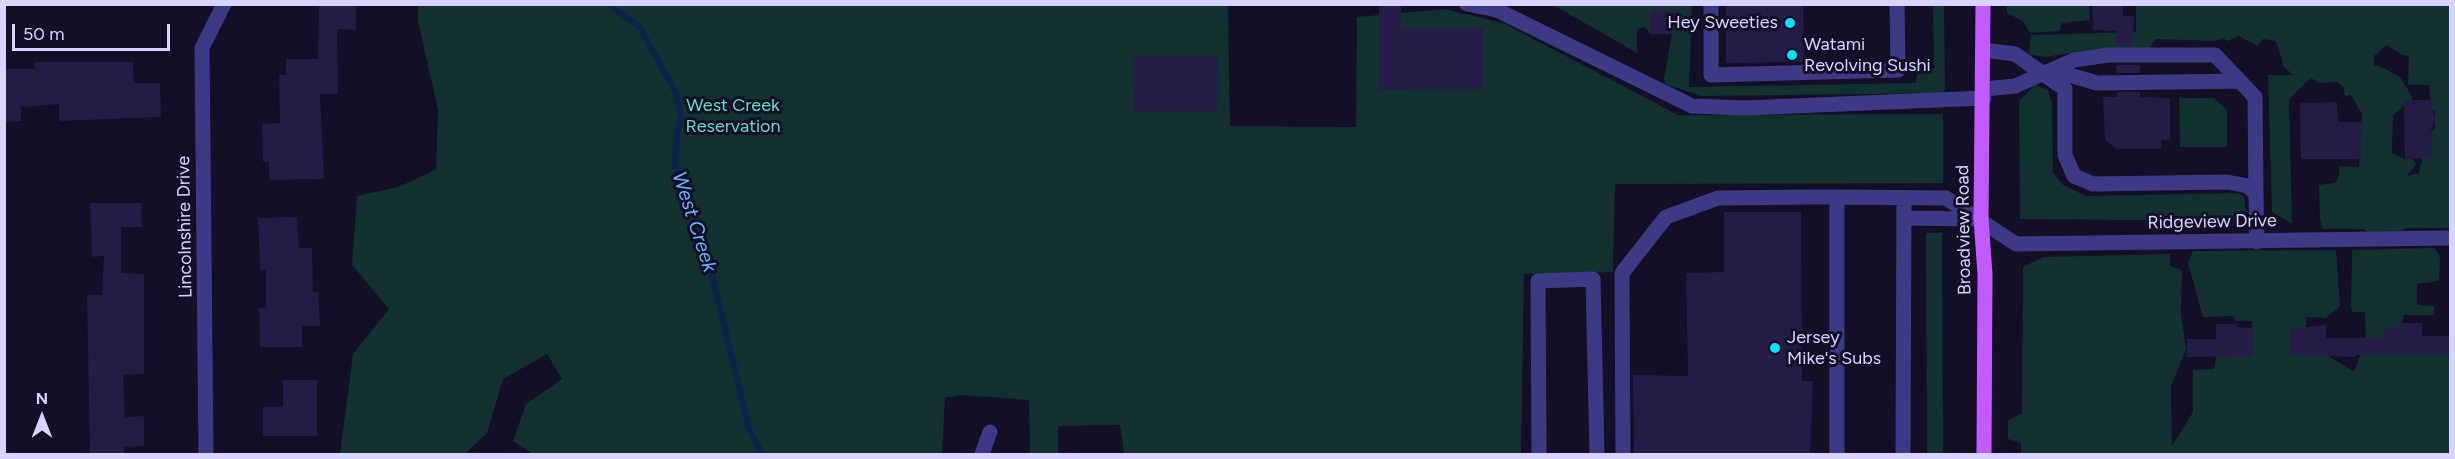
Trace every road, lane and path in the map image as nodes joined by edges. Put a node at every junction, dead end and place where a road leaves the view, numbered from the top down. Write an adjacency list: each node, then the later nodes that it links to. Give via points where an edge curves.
1 (224, 4): 18 (street, Lincolnshire Drive, via 202,48)
2 (1467, 4): 9 (street, via 1497,10 1692,106 1745,108)
3 (1711, 4): 4 (street, via 1711,75 1898,70)
4 (1897, 4)
5 (1983, 4): 6 (main road, Broadview Road)
6 (1983, 50): 7 (street, via 2015,54); 9 (main road, Broadview Road)
7 (2059, 67): 8 (street, via 2097,83); 8 (street, via 2108,55 2215,55); 9 (street, via 2015,86); 10 (street, via 2065,89 2065,155 2074,176 2093,184 2228,182 2248,186)
8 (2231, 72): 10 (street, via 2255,97)
9 (1983, 93): 14 (main road, Broadview Road)
10 (2256, 194): 16 (street)
11 (1837, 197): 12 (street, Ridgeview Drive); 22 (street, Ridgeview Drive, via 1718,198 1666,217 1622,273); 23 (street)
12 (1904, 198): 13 (street); 14 (street, Ridgeview Drive, via 1946,198)
13 (1904, 218): 14 (street); 24 (street)
14 (1981, 219): 16 (street, Ridgeview Drive, via 2016,244); 25 (main road, Broadview Road, via 1985,274)
15 (2451, 238): 16 (street, Ridgeview Drive)
16 (2257, 242)
17 (990, 432): 19 (street)
18 (206, 454)
19 (982, 454)
20 (1539, 454): 21 (street, via 1538,281 1593,279)
21 (1598, 454)
22 (1623, 454)
23 (1837, 454)
24 (1903, 454)
25 (1984, 454)

